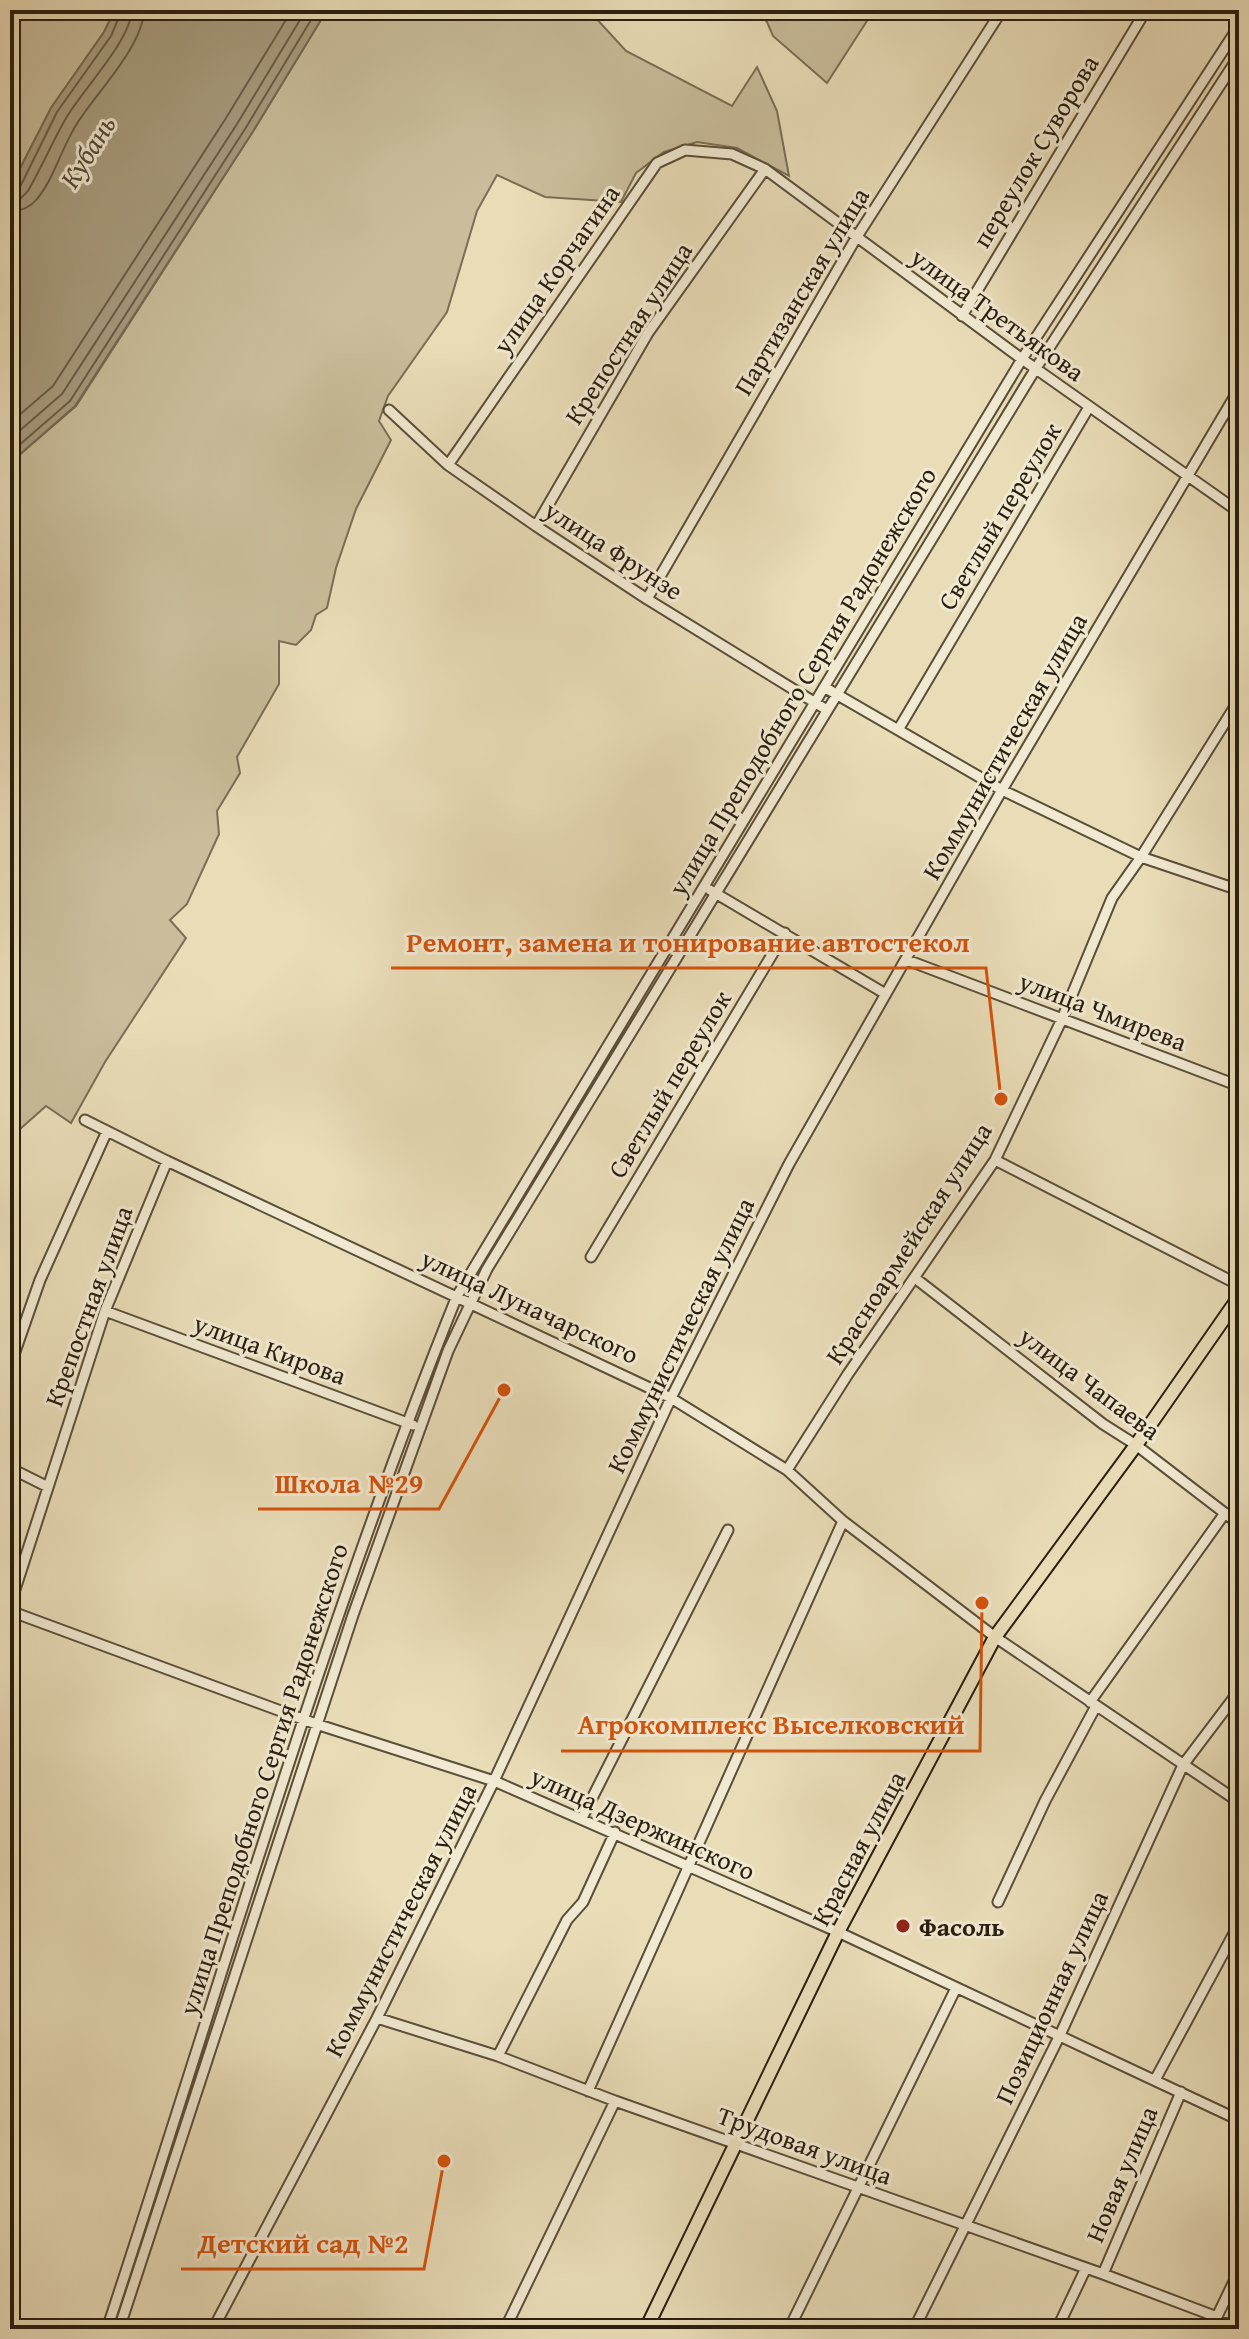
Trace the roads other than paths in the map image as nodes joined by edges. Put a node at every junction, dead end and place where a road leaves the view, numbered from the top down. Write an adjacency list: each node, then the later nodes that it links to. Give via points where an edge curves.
1 (1002, 10): 7 (street, Партизанская улица)
2 (1146, 10): 8 (street, переулок Суворова)
3 (1239, 26): 9 (street, улица Преподобного Сергия Радонежского)
4 (1239, 56): 10 (street, улица Преподобного Сергия Радонежского)
5 (732, 154): 6 (street, улица Третьякова); 14 (street, улица Корчагина, via 685,150 657,163)
6 (765, 169): 7 (street, улица Третьякова); 17 (street, Крепостная улица, via 648,333)
7 (856, 238): 8 (street, улица Третьякова); 18 (street, Партизанская улица)
8 (962, 316): 9 (street, улица Третьякова)
9 (1022, 359): 10 (street, улица Третьякова); 19 (street, улица Преподобного Сергия Радонежского)
10 (1036, 368): 12 (street, улица Третьякова); 20 (street, улица Преподобного Сергия Радонежского)
11 (1239, 389): 15 (street, Коммунистическая улица)
12 (1089, 407): 15 (street, улица Третьякова); 24 (street, Светлый переулок)
13 (389, 410): 14 (street, улица Фрунзе)
14 (448, 465): 17 (street, улица Фрунзе)
15 (1187, 476): 16 (street, улица Третьякова); 25 (street, Коммунистическая улица)
16 (1239, 512)
17 (536, 526): 18 (street, улица Фрунзе)
18 (647, 599): 22 (street, улица Фрунзе)
19 (824, 687): 20 (street); 22 (street, улица Преподобного Сергия Радонежского)
20 (836, 694): 23 (street, улица Преподобного Сергия Радонежского); 24 (street)
21 (1239, 700): 26 (street, Красноармейская улица)
22 (815, 702): 23 (street, улица Фрунзе); 27 (street, улица Преподобного Сергия Радонежского)
23 (827, 710): 29 (street, улица Преподобного Сергия Радонежского)
24 (898, 730): 25 (street)
25 (1002, 790): 26 (street); 31 (street, Коммунистическая улица)
26 (1141, 857): 28 (street); 33 (street, Красноармейская улица, via 1112,898)
27 (704, 886): 29 (street); 42 (street, улица Преподобного Сергия Радонежского)
28 (1239, 890)
29 (715, 894): 30 (street); 44 (street, улица Преподобного Сергия Радонежского)
30 (785, 933): 32 (street); 39 (street, Светлый переулок)
31 (907, 960): 32 (street, Коммунистическая улица); 33 (street, улица Чмирева)
32 (884, 993): 47 (street, Коммунистическая улица, via 789,1164)
33 (1062, 1019): 34 (street, улица Чмирева); 37 (street, Красноармейская улица)
34 (1239, 1086)
35 (85, 1120): 36 (street, улица Луначарского)
36 (107, 1131): 38 (street, улица Луначарского); 46 (street, via 40,1280)
37 (995, 1160): 40 (street, Красноармейская улица); 41 (street)
38 (167, 1161): 42 (street, улица Луначарского); 45 (street, Крепостная улица)
39 (591, 1257)
40 (915, 1278): 50 (street, улица Чапаева); 52 (street, Красноармейская улица)
41 (1239, 1285)
42 (457, 1296): 44 (street, улица Луначарского); 48 (street, улица Преподобного Сергия Радонежского)
43 (1239, 1297): 50 (main road, Красная улица)
44 (470, 1303): 47 (street, улица Луначарского); 49 (street, улица Преподобного Сергия Радонежского)
45 (105, 1311): 48 (street, улица Кирова); 53 (street, Крепостная улица)
46 (10, 1366)
47 (671, 1398): 52 (street, улица Луначарского); 65 (street, Коммунистическая улица)
48 (407, 1423): 49 (street, улица Кирова); 62 (street, улица Преподобного Сергия Радонежского)
49 (420, 1427): 63 (street, улица Преподобного Сергия Радонежского)
50 (1136, 1445): 54 (street, улица Чапаева); 59 (main road, Красная улица)
51 (10, 1468): 53 (street)
52 (787, 1470): 55 (street, улица Луначарского)
53 (48, 1487): 57 (street, Крепостная улица)
54 (1234, 1517): 61 (street)
55 (843, 1521): 59 (street, улица Луначарского); 69 (street)
56 (728, 1530): 67 (street)
57 (10, 1605)
58 (10, 1611): 62 (street, улица Дзержинского)
59 (995, 1637): 61 (street, улица Луначарского); 72 (main road, Красная улица)
60 (1239, 1691): 64 (street, Позиционная улица)
61 (1093, 1704): 64 (street, улица Луначарского); 70 (street)
62 (303, 1719): 63 (street, улица Дзержинского); 92 (street, улица Преподобного Сергия Радонежского)
63 (316, 1724): 65 (street, улица Дзержинского); 93 (street, улица Преподобного Сергия Радонежского)
64 (1183, 1765): 66 (street, улица Луначарского); 77 (street, Позиционная улица)
65 (494, 1781): 67 (street, улица Дзержинского); 76 (street, Коммунистическая улица)
66 (1239, 1802)
67 (582, 1818): 68 (street, улица Дзержинского)
68 (615, 1832): 69 (street, улица Дзержинского); 78 (street, via 583,1902 567,1920)
69 (689, 1868): 72 (street, улица Дзержинского); 80 (street)
70 (998, 1902)
71 (1239, 1924): 79 (street, Новая улица)
72 (838, 1932): 75 (street, улица Дзержинского); 84 (main road, Красная улица)
73 (11, 1964): 74 (street)
74 (10, 1983)
75 (956, 1988): 77 (street, улица Дзержинского); 85 (street)
76 (377, 2018): 78 (street, Трудовая улица); 94 (street, Коммунистическая улица)
77 (1060, 2035): 79 (street, улица Дзержинского); 86 (street, Позиционная улица)
78 (498, 2056): 80 (street, Трудовая улица)
79 (1155, 2080): 81 (street, улица Дзержинского)
80 (588, 2091): 82 (street, Трудовая улица)
81 (1181, 2092): 83 (street, улица Дзержинского); 89 (street, Новая улица)
82 (615, 2101): 84 (street, Трудовая улица); 95 (street)
83 (1239, 2120)
84 (737, 2144): 85 (street, Трудовая улица); 96 (main road, Красная улица)
85 (857, 2187): 86 (street, Трудовая улица); 97 (street)
86 (965, 2224): 87 (street, Трудовая улица); 98 (street, Позиционная улица)
87 (1086, 2268): 89 (street, Трудовая улица); 99 (street, Новая улица)
88 (1239, 2271): 90 (street)
89 (1103, 2274): 90 (street, Трудовая улица)
90 (1214, 2322): 91 (street, Трудовая улица)
91 (1239, 2326)
92 (107, 2329)
93 (119, 2329)
94 (213, 2329)
95 (505, 2329)
96 (646, 2329)
97 (789, 2329)
98 (914, 2329)
99 (1057, 2329)

